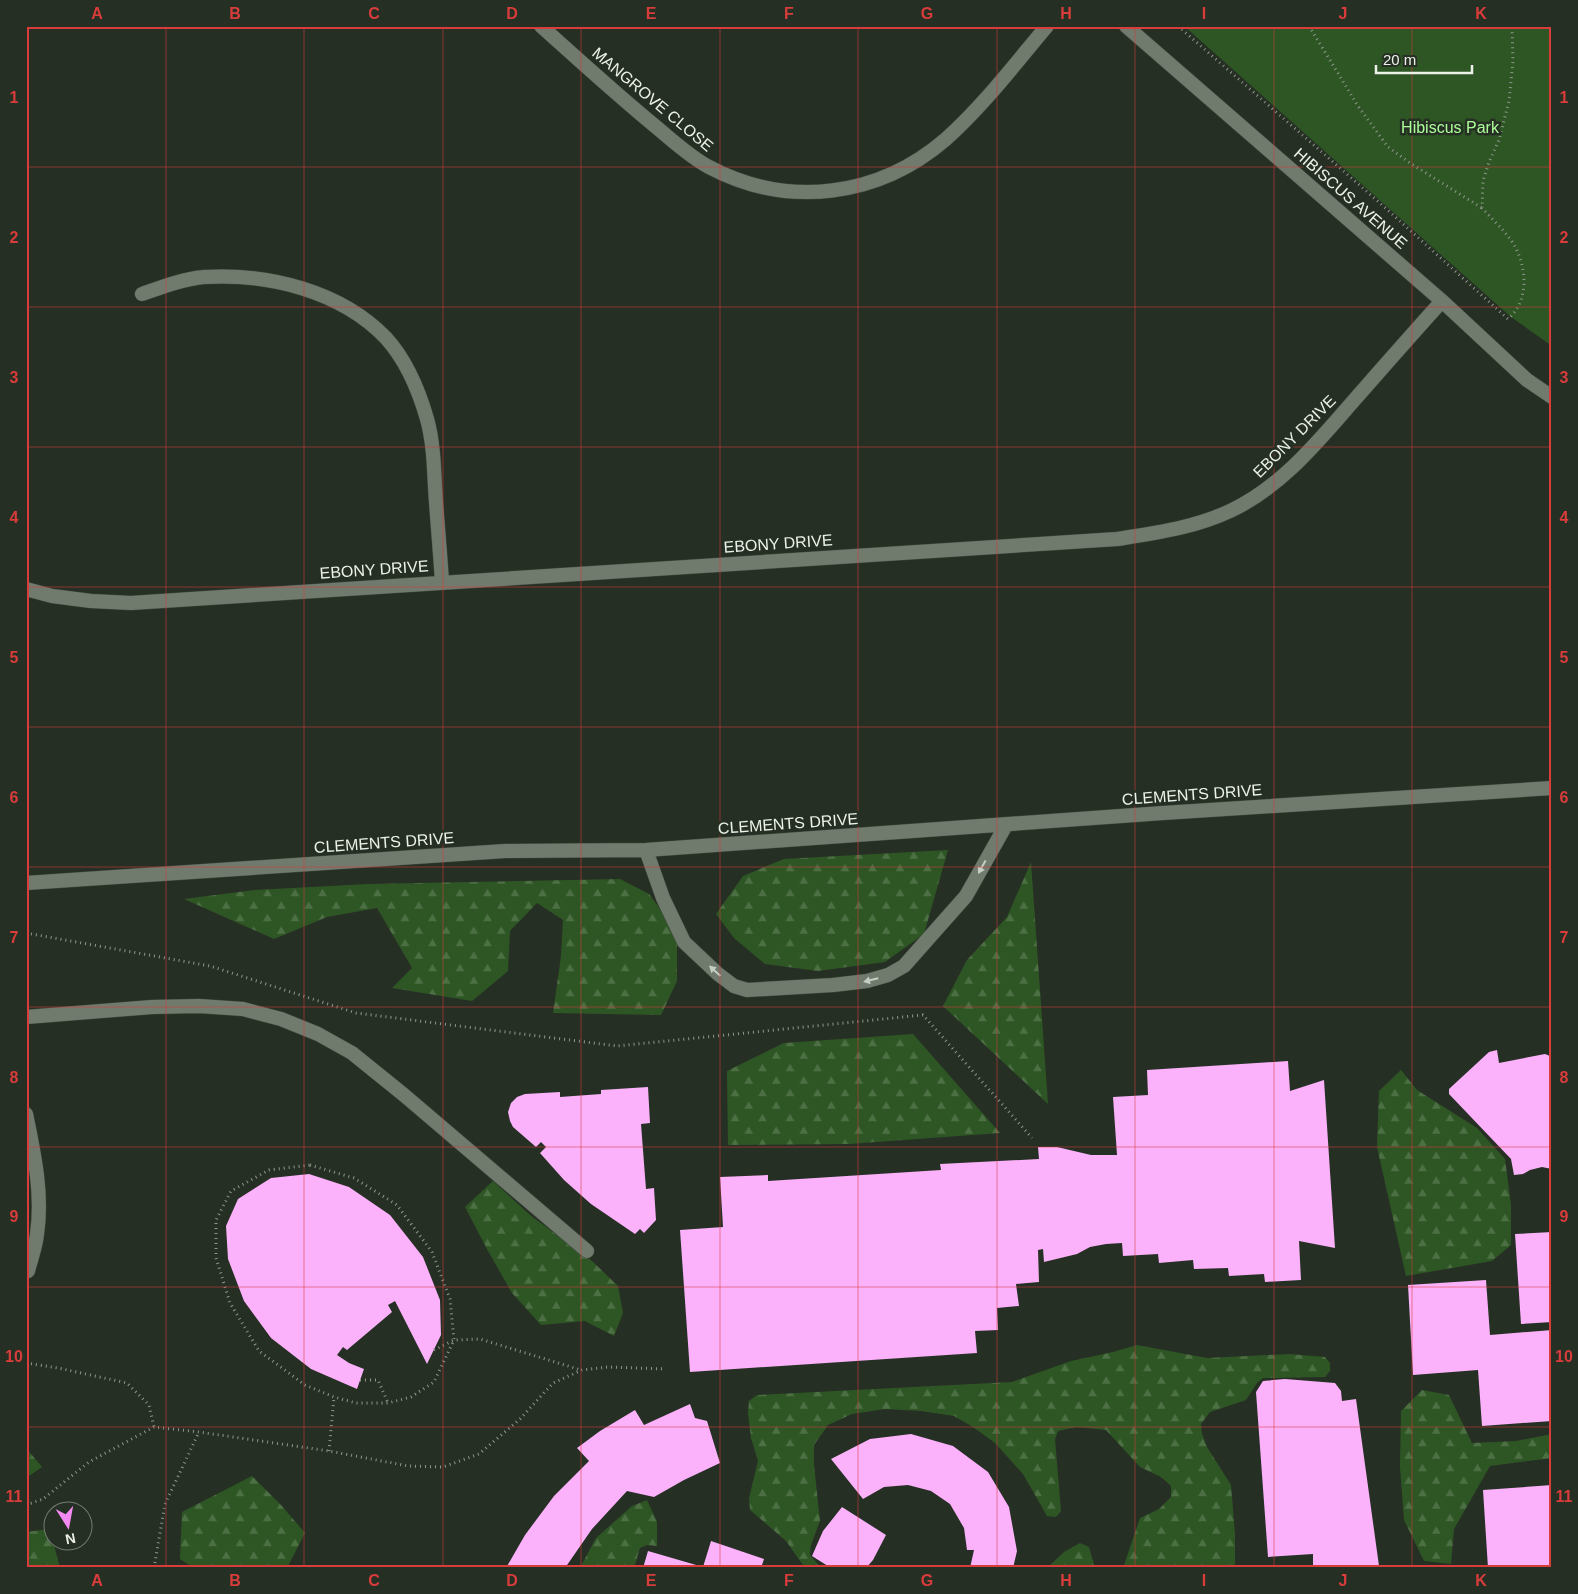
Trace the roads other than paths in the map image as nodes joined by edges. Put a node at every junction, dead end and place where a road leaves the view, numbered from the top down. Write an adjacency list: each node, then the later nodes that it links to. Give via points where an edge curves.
1 (541, 26): 2 (street, MANGROVE CLOSE, via 639,113 708,167 749,185 795,193 858,186 890,175 917,160 975,110)
2 (1047, 26)
3 (1126, 26): 5 (street, HIBISCUS AVENUE)
4 (142, 294): 7 (street, via 203,277 265,280 300,287 328,298 370,324 387,339 407,369 428,421)
5 (1442, 301): 6 (street, HIBISCUS AVENUE, via 1527,380); 7 (street, EBONY DRIVE, via 1294,465 1266,490 1231,511 1196,524 1116,539)
6 (1552, 397)
7 (442, 582): 8 (street, EBONY DRIVE, via 131,603 52,596)
8 (26, 589)
9 (1552, 788): 10 (street, CLEMENTS DRIVE)
10 (1006, 825): 11 (street, CLEMENTS DRIVE); 11 (street, one-way to 11, via 966,896 904,966 868,981 834,985 747,990 734,986 684,942)
11 (646, 850): 12 (street, CLEMENTS DRIVE, via 505,851)
12 (26, 883)
13 (26, 1017): 15 (street, via 199,1006 243,1009 281,1019 318,1034 352,1054 404,1095)
14 (26, 1114): 16 (street, via 39,1198 37,1234)
15 (587, 1251)
16 (28, 1272)

